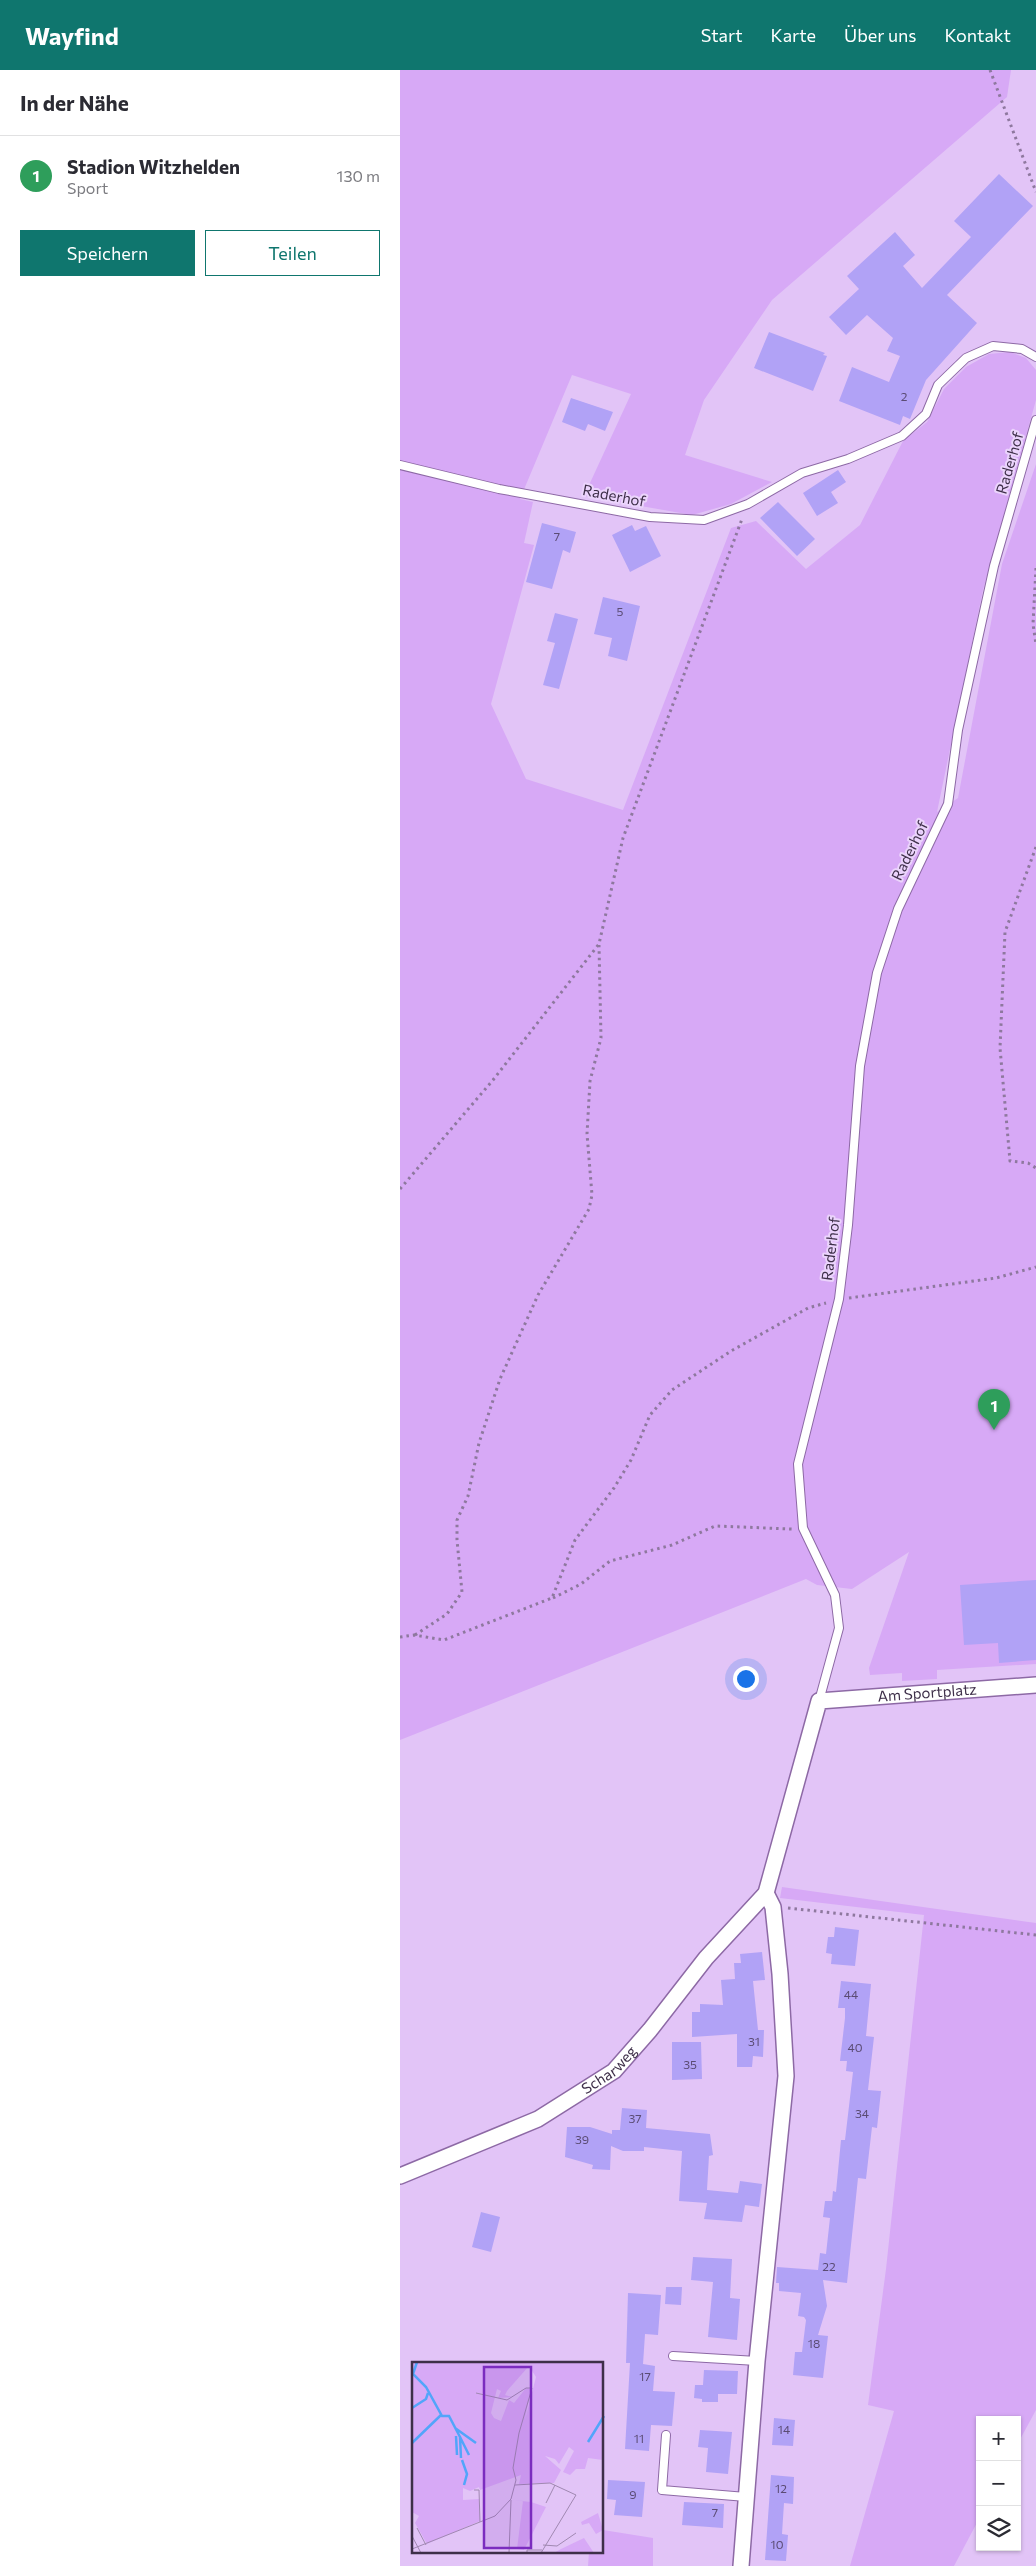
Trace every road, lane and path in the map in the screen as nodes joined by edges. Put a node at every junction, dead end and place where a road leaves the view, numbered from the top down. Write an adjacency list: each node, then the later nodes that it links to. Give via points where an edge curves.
1 (990, 70): 2 (path)
2 (1036, 192)
3 (1036, 357): 6 (lane, Raderhof, via 1022,348 993,346 966,358 938,385 926,414 902,436 848,459 802,473)
4 (1036, 420): 14 (lane, Raderhof, via 994,566 958,730 948,804 898,909 877,973 860,1066)
5 (400, 465): 6 (lane, Raderhof, via 499,489 650,517 704,520)
6 (748, 504): 10 (path, via 623,838)
7 (1036, 568): 8 (path, via 1033,624)
8 (1036, 644)
9 (1036, 847): 11 (path, via 1004,932 1000,1048 1010,1160)
10 (599, 944): 12 (path, via 493,1080); 17 (path, via 601,1038 590,1081 587,1134 592,1195 589,1209 538,1295 500,1379 482,1434 468,1496 457,1520 462,1592 447,1614)
11 (1036, 1168)
12 (400, 1189)
13 (1036, 1267): 14 (path, via 996,1278)
14 (839, 1299): 15 (lane, Raderhof, via 798,1464); 16 (path, via 808,1308 672,1390 650,1415 631,1460 575,1540)
15 (802, 1528): 16 (path, via 716,1526 672,1545 610,1561 581,1584); 20 (lane, via 835,1595 839,1628)
16 (552, 1598): 17 (path, via 444,1640)
17 (414, 1635): 18 (path)
18 (400, 1637)
19 (1036, 1685): 20 (street, Am Sportplatz)
20 (819, 1701): 21 (street, Scharweg)
21 (766, 1893): 22 (street); 24 (street, Scharweg, via 706,1958 614,2071 538,2119)
22 (773, 1907): 23 (path); 26 (street, via 786,2076)
23 (1036, 1935)
24 (400, 2176)
25 (673, 2356): 26 (lane)
26 (756, 2362): 28 (street)
27 (666, 2435): 28 (lane, via 662,2490)
28 (746, 2497): 29 (street)
29 (741, 2566)

